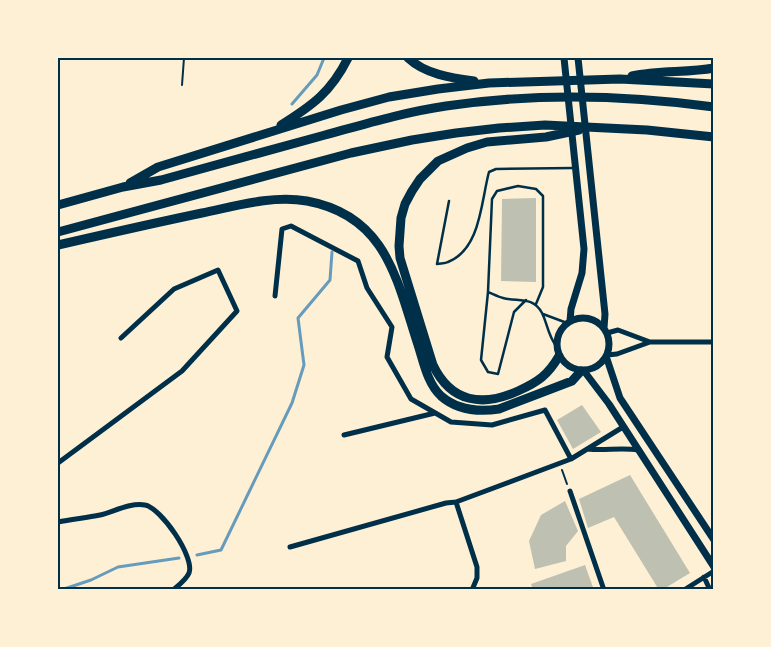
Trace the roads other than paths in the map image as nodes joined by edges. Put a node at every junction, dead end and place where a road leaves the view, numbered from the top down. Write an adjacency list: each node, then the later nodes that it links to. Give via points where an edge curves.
1 (348, 58): 11 (highway, via 325,93 305,110)
2 (408, 58): 7 (highway, via 436,74)
3 (565, 60): 13 (main road)
4 (578, 60): 25 (main road)
5 (714, 68): 6 (highway)
6 (620, 78): 7 (highway); 8 (highway)
7 (489, 83): 11 (highway, via 389,97)
8 (714, 84)
9 (714, 107): 14 (highway, via 591,98 541,98 446,106 399,115 161,180)
10 (592, 128): 12 (highway); 17 (highway, via 545,125 499,128 412,140 351,152); 30 (highway, via 546,138 487,142 438,160 416,185 405,204 400,224 400,258 434,365 446,385 472,400 498,400 544,378)
11 (269, 132): 14 (highway, via 158,167)
12 (714, 137)
13 (576, 168): 15 (lane, via 496,169 489,172 474,236 463,252 448,262 437,264); 24 (main road, via 584,262)
14 (122, 187): 16 (highway)
15 (449, 201)
16 (58, 205)
17 (58, 232)
18 (58, 245): 32 (highway, via 252,202 307,201 343,213 358,222 384,252 396,278 428,376 440,395 449,402 472,410 499,409 572,381)
19 (488, 292): 21 (lane, via 504,298); 21 (lane, via 481,360 488,372 498,374 514,312); 22 (lane, via 492,199 497,191 518,186 536,189 543,196 543,287)
20 (276, 296): 33 (street, via 282,229 291,226 358,261 367,288 392,327 387,357 411,399)
21 (526, 300): 22 (lane)
22 (536, 304): 23 (lane)
23 (542, 314): 24 (lane); 29 (lane)
24 (569, 322): 25 (main road, via 588,318); 29 (main road, via 560,331)
25 (605, 330): 27 (street, via 618,330); 31 (main road, via 609,342)
26 (121, 338): 39 (street, via 174,289 218,270 237,311 182,371)
27 (650, 342): 28 (street); 31 (street)
28 (714, 342)
29 (556, 346): 30 (main road)
30 (559, 356): 32 (main road, via 568,366)
31 (607, 356): 32 (main road, via 595,368); 43 (main road, via 620,398)
32 (582, 371): 34 (main road)
33 (435, 413): 35 (street); 38 (street, via 451,422 492,425 545,410)
34 (623, 427): 36 (street); 37 (main road)
35 (344, 435)
36 (587, 449): 37 (street); 38 (street)
37 (638, 450): 45 (main road)
38 (571, 459): 41 (street)
39 (58, 463)
40 (570, 491): 50 (street)
41 (456, 502): 44 (street); 49 (street, via 477,567)
42 (58, 522): 48 (street, via 134,506 145,505 156,510 189,559 189,573)
43 (714, 540)
44 (290, 547)
45 (714, 567)
46 (714, 571): 47 (street)
47 (704, 577): 51 (street); 52 (street)
48 (173, 590)
49 (472, 590)
50 (604, 590)
51 (684, 590)
52 (710, 590)

